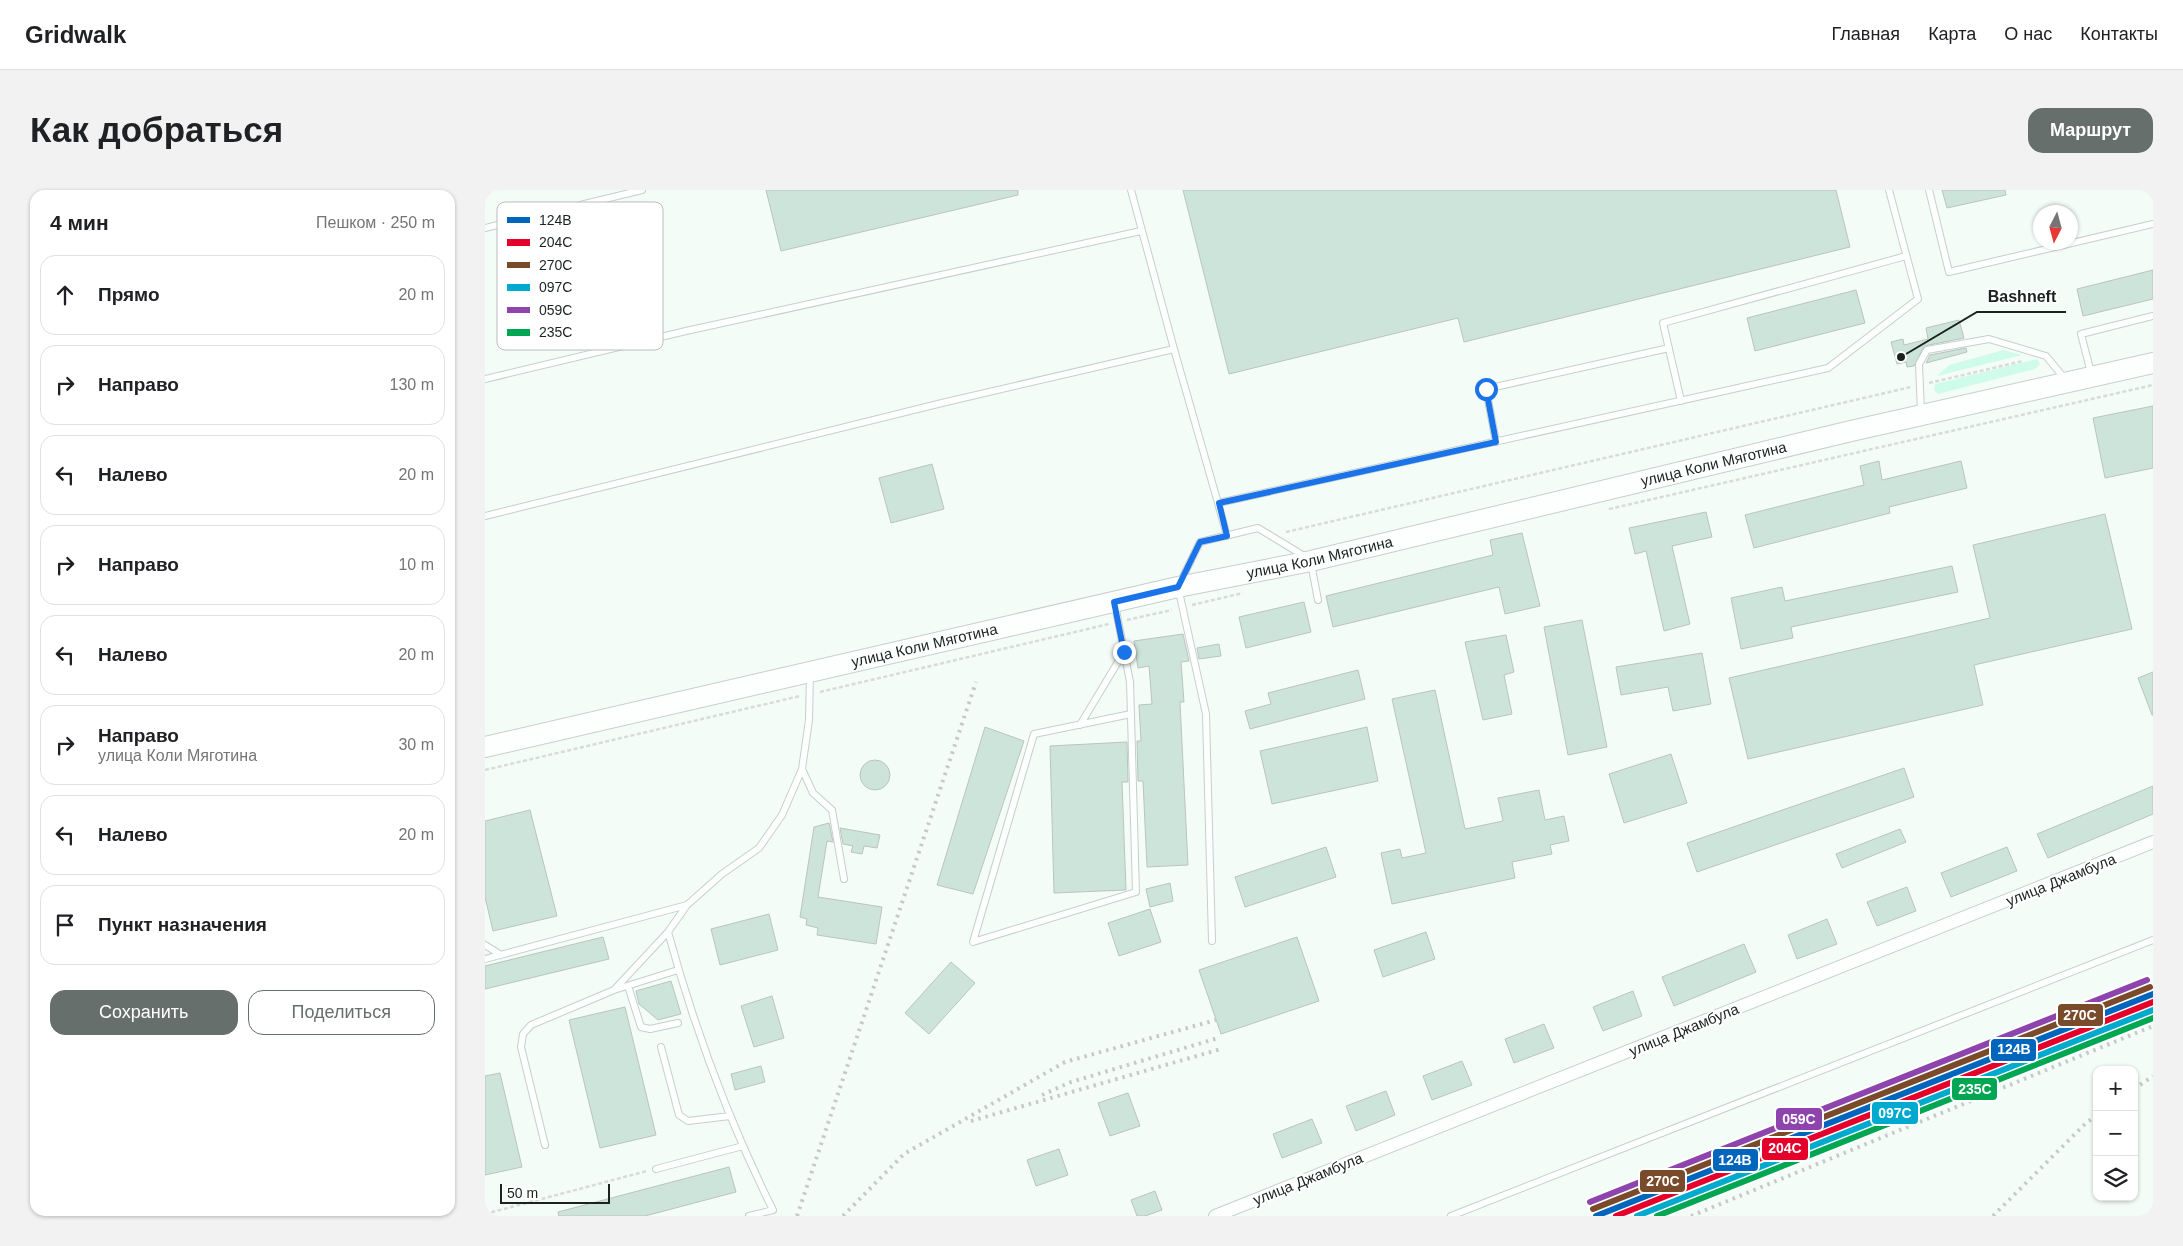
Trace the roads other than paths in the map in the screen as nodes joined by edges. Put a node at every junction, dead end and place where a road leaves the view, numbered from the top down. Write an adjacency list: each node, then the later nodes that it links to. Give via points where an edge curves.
1 (642, 190): 5 (lane)
2 (1131, 190): 7 (lane)
3 (1889, 190): 8 (lane)
4 (1929, 190): 6 (lane, via 1949,272)
5 (592, 202)
6 (2153, 224)
7 (1141, 231): 10 (lane); 12 (lane)
8 (1906, 256): 11 (lane, via 1663,323); 18 (lane, via 1918,299 1828,368)
9 (2153, 316): 15 (lane, via 2081,334)
10 (663, 337)
11 (1669, 348): 18 (lane); 20 (lane, via 1486,389)
12 (1174, 349): 21 (lane); 22 (lane)
13 (607, 350): 16 (lane)
14 (2153, 363): 15 (main road, улица Коли Мяготина)
15 (2092, 377): 17 (main road, улица Коли Мяготина)
16 (485, 379)
17 (2068, 382): 19 (main road, улица Коли Мяготина); 19 (lane, via 2046,356 1989,338 1927,350 1919,364)
18 (1681, 401): 20 (lane)
19 (1921, 415): 24 (main road, улица Коли Мяготина)
20 (1496, 442): 21 (lane)
21 (1219, 503): 23 (lane)
22 (485, 516)
23 (1227, 536): 24 (lane, via 1258,528); 25 (lane, via 1200,542)
24 (1311, 561): 25 (main road, улица Коли Мяготина); 26 (lane)
25 (1178, 587): 27 (main road, улица Коли Мяготина); 39 (lane, via 1206,714)
26 (1318, 600)
27 (1114, 602): 28 (lane); 29 (main road, улица Коли Мяготина)
28 (1124, 652): 30 (lane, via 1130,682); 31 (lane)
29 (810, 672): 32 (main road, улица Коли Мяготина); 33 (lane, via 809,720)
30 (1131, 714): 31 (lane); 31 (lane, via 1135,892 973,942 1034,734)
31 (1080, 724)
32 (485, 747)
33 (802, 770): 35 (lane, via 813,793 832,810); 36 (lane, via 782,815 759,848 722,874)
34 (2153, 842): 53 (street, улица Джамбула)
35 (844, 879)
36 (687, 905): 37 (lane); 41 (lane)
37 (668, 932): 43 (lane); 45 (lane)
38 (2153, 940): 54 (lane)
39 (1212, 941)
40 (485, 945): 41 (lane)
41 (501, 955): 42 (lane)
42 (485, 959)
43 (678, 970): 44 (lane); 48 (lane)
44 (628, 986): 45 (lane); 46 (lane, via 641,1027 650,1029)
45 (614, 990): 49 (lane, via 531,1025 523,1034 521,1047)
46 (678, 1023)
47 (661, 1047): 48 (lane, via 679,1115 688,1121)
48 (729, 1116): 50 (lane)
49 (545, 1145)
50 (743, 1146): 51 (lane); 52 (lane, via 773,1210)
51 (656, 1169)
52 (749, 1216)
53 (1215, 1216)
54 (1451, 1216)

